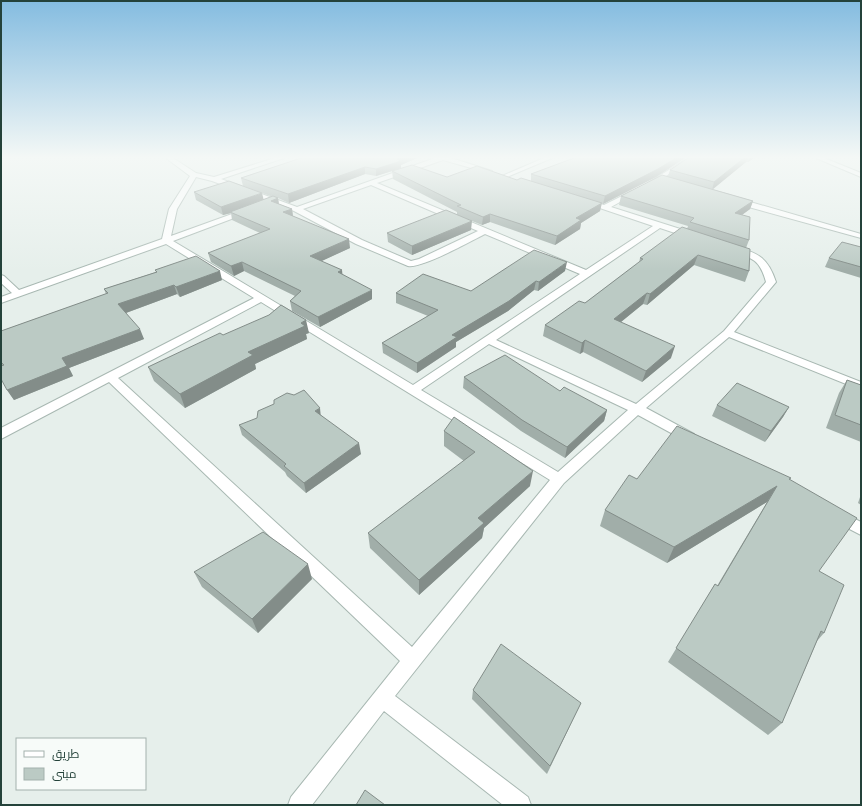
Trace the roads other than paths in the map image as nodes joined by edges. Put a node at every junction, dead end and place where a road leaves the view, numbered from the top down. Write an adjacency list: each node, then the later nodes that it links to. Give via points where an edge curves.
1 (181, 196): 14 (street, via 173,208)
2 (260, 196): 8 (street)
3 (335, 196): 10 (street)
4 (401, 196): 12 (street)
5 (627, 196): 9 (street)
6 (581, 200): 9 (street)
7 (733, 200): 13 (street)
8 (275, 201): 10 (street); 14 (street)
9 (604, 208): 11 (street)
10 (297, 209): 12 (street, via 359,242 411,264)
11 (660, 225): 15 (street); 17 (street)
12 (485, 231): 17 (street)
13 (861, 236)
14 (166, 240): 19 (street); 20 (street)
15 (704, 240)
16 (726, 247): 22 (street, via 761,260 767,267 771,282)
17 (587, 274): 23 (street)
18 (1, 278): 19 (street)
19 (18, 294): 21 (street)
20 (261, 298): 24 (street); 26 (street)
21 (1, 300)
22 (728, 333): 25 (street); 27 (street)
23 (488, 340): 26 (street); 27 (street)
24 (110, 377): 28 (street); 33 (street)
25 (861, 386)
26 (413, 390): 30 (street)
27 (637, 409): 29 (street); 30 (street)
28 (1, 434)
29 (700, 443)
30 (559, 479): 33 (street)
31 (826, 510): 32 (street)
32 (861, 529)
33 (412, 660): 34 (street)
34 (382, 698): 35 (street); 36 (street)
35 (299, 805)
36 (520, 805)

